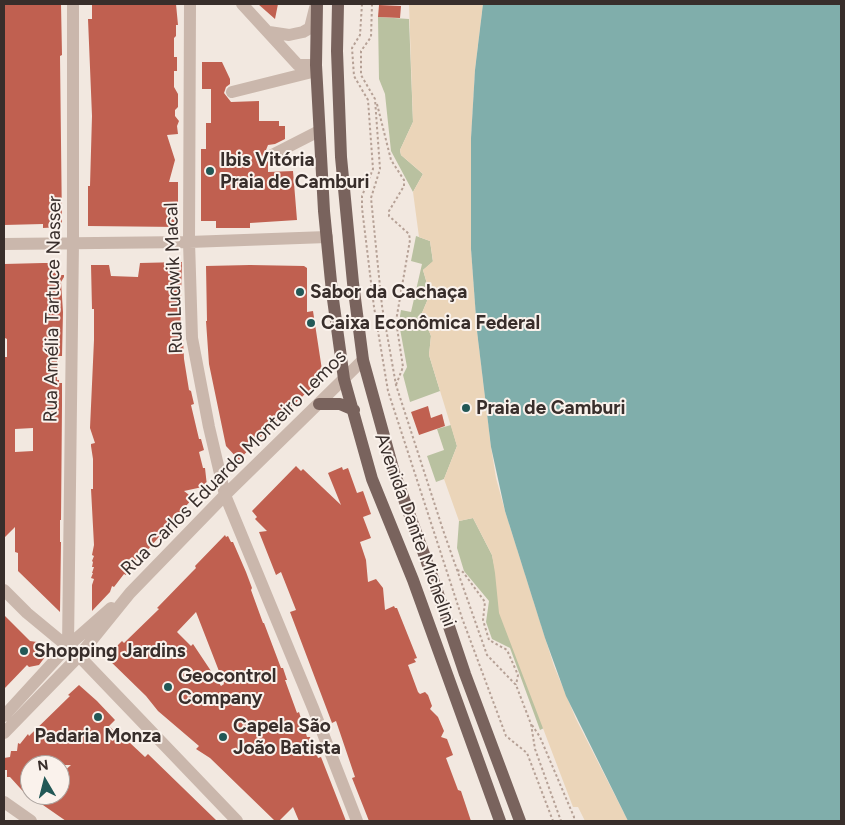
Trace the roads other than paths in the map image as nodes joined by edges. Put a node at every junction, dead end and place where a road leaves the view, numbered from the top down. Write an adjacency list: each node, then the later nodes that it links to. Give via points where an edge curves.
1 (73, 4): 13 (street, Rua Amélia Tartuce Nasser)
2 (190, 4): 12 (street, Rua Ludwik Macal)
3 (242, 4): 6 (street)
4 (316, 4): 6 (street, via 310,28 289,35); 7 (main road, Avenida Dante Michelini)
5 (338, 4): 15 (main road, Avenida Dante Michelini, via 336,50 342,157)
6 (269, 32): 7 (street, via 298,65)
7 (316, 68): 8 (street); 9 (main road, Avenida Dante Michelini)
8 (232, 92)
9 (319, 132): 10 (street); 11 (main road, Avenida Dante Michelini)
10 (272, 155)
11 (326, 237): 12 (street); 16 (main road, Avenida Dante Michelini)
12 (189, 242): 13 (street); 19 (street, Rua Ludwik Macal, via 192,338)
13 (73, 243): 14 (street); 22 (street, Rua Amélia Tartuce Nasser)
14 (4, 244)
15 (363, 360): 16 (street, Rua Carlos Eduardo Monteiro Lemos); 33 (main road, Avenida Dante Michelini, via 394,472)
16 (344, 379): 17 (street, Rua Carlos Eduardo Monteiro Lemos); 18 (main road, Avenida Dante Michelini)
17 (320, 404): 18 (main road, via 340,404); 19 (street, Rua Carlos Eduardo Monteiro Lemos)
18 (354, 410): 32 (main road, Avenida Dante Michelini, via 372,478 414,580)
19 (225, 495): 21 (street, Rua Carlos Eduardo Monteiro Lemos); 31 (street, Rua Ludwik Macal)
20 (4, 590): 24 (street)
21 (130, 593): 23 (street, Rua Carlos Eduardo Monteiro Lemos); 25 (street, Rua Carlos Eduardo Monteiro Lemos)
22 (68, 615): 23 (street, via 75,623); 24 (street, Rua Amélia Tartuce Nasser)
23 (92, 624): 24 (street, Rua Carlos Eduardo Monteiro Lemos)
24 (64, 650): 25 (street); 26 (street, Rua Carlos Eduardo Monteiro Lemos)
25 (75, 660): 27 (street, Rua Carlos Eduardo Monteiro Lemos); 30 (street, via 118,698)
26 (4, 716)
27 (4, 733)
28 (4, 802): 29 (street)
29 (31, 821)
30 (238, 821)
31 (357, 821)
32 (500, 821)
33 (520, 821)

